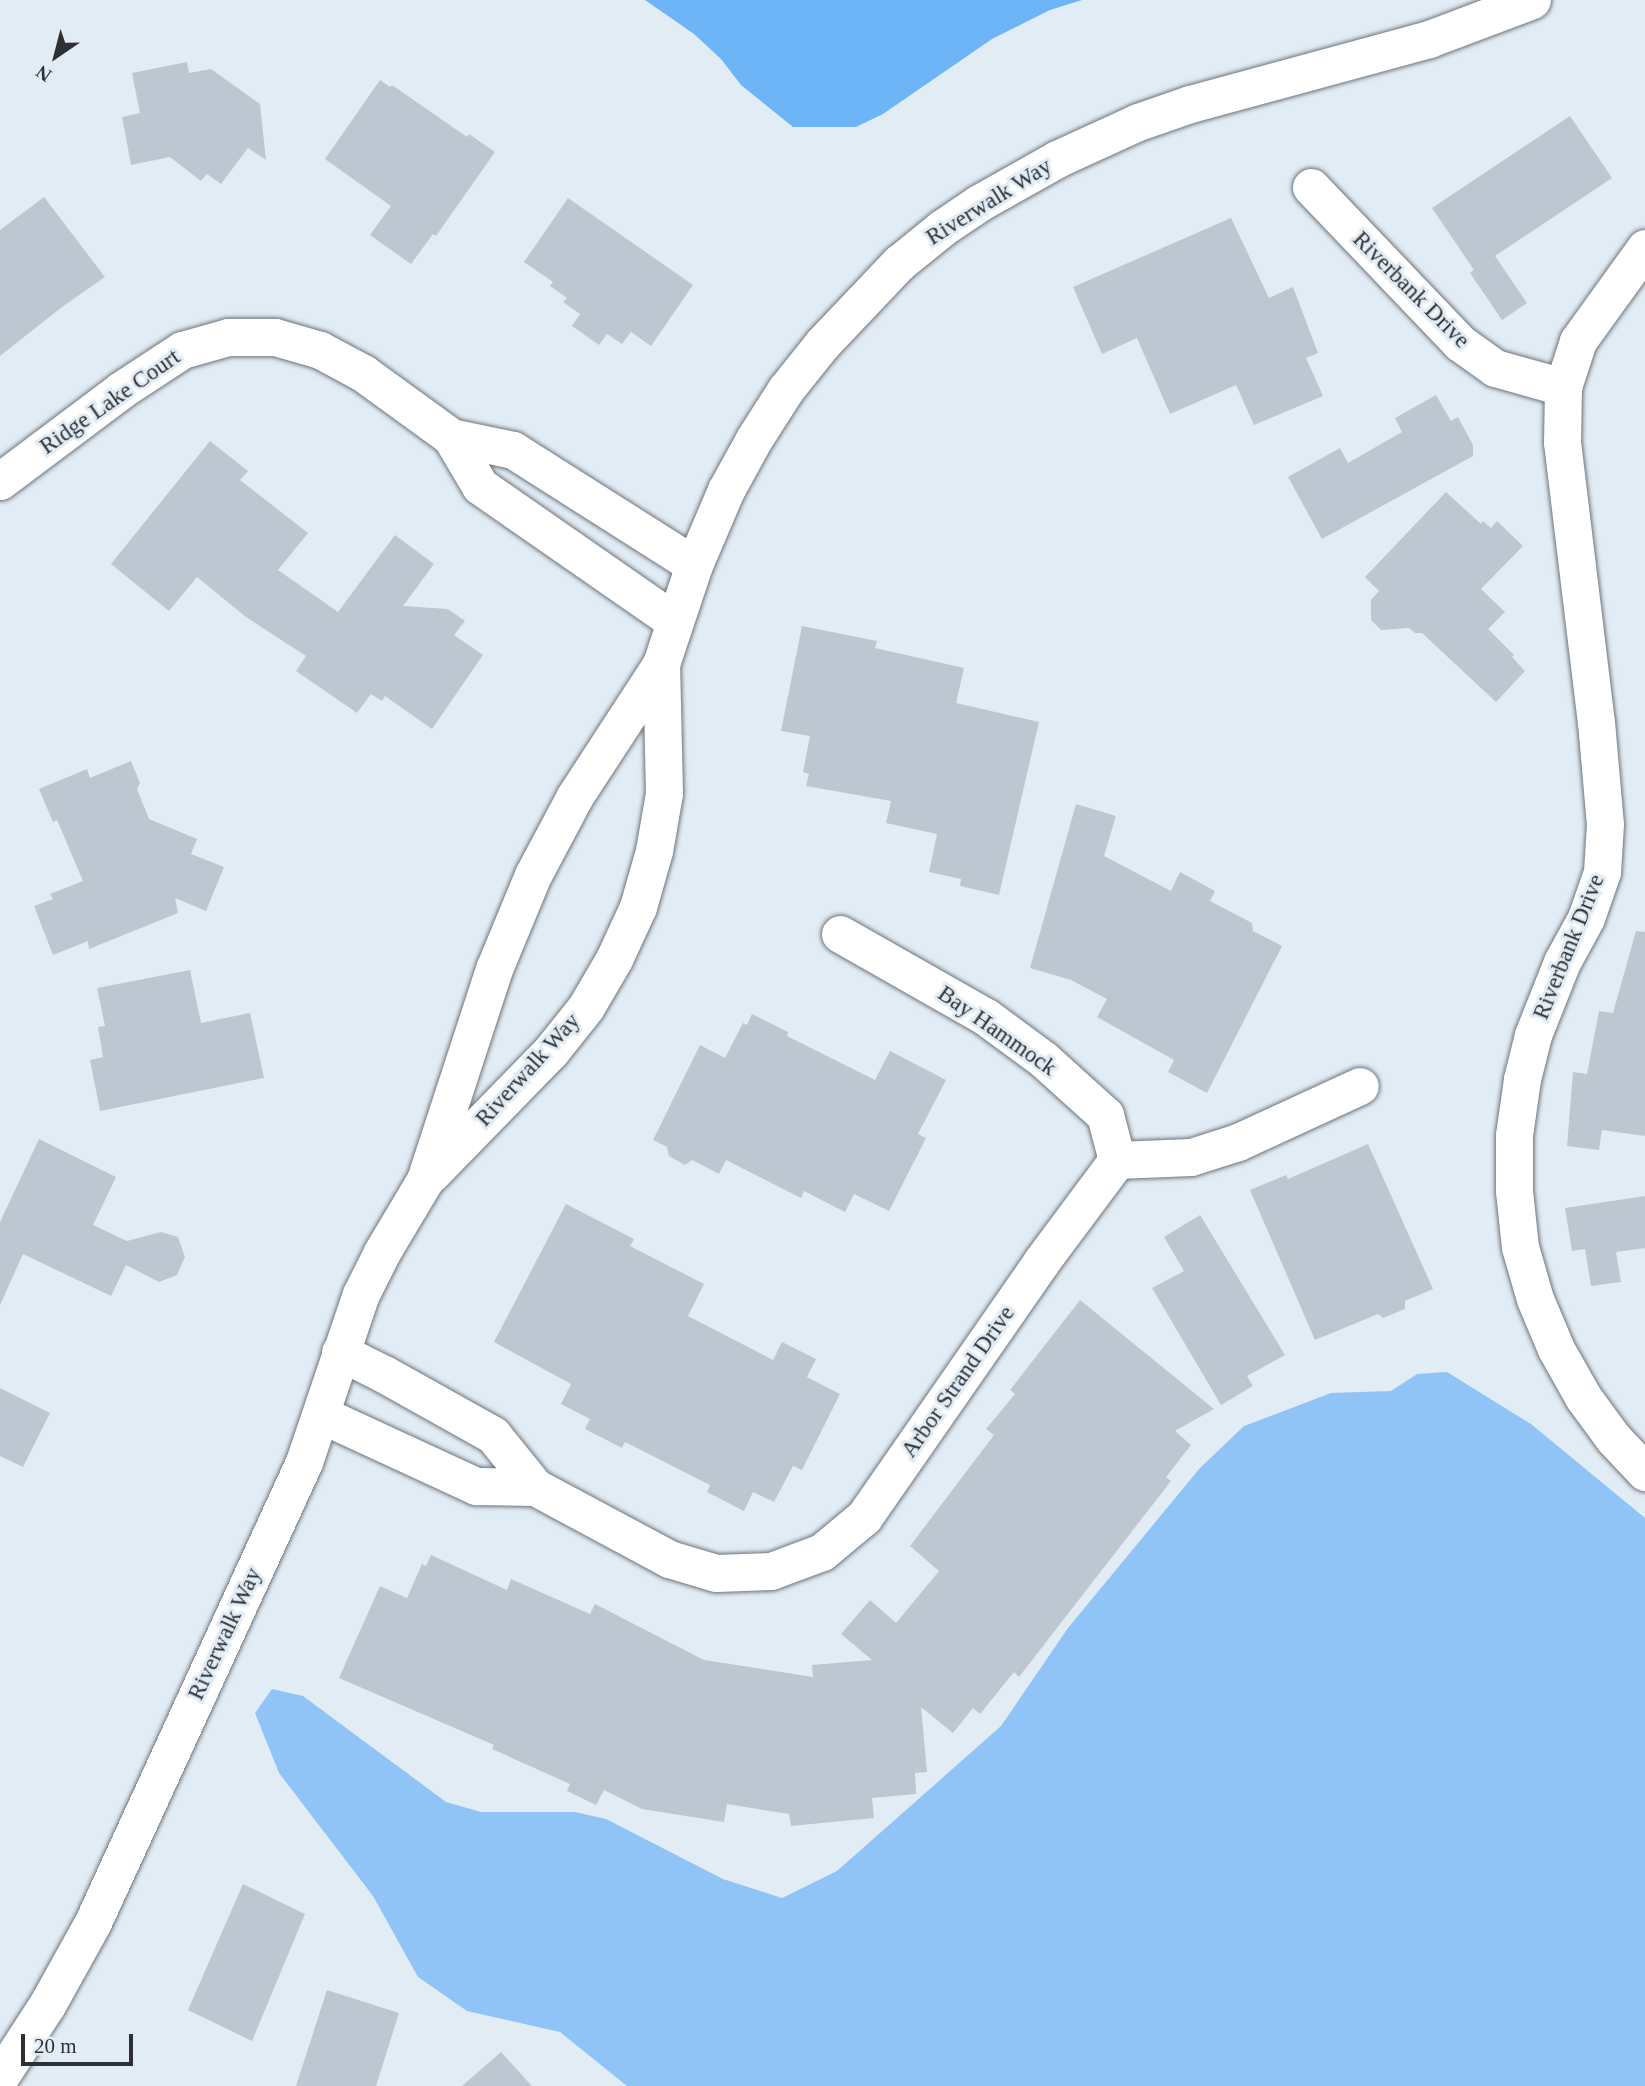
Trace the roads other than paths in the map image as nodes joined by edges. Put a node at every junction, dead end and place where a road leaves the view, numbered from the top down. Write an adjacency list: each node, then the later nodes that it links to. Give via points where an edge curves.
1 (1532, 0): 7 (street, Riverwalk Way, via 1429,39 1138,122 1057,159 942,228 859,302 786,390 726,490)
2 (1311, 187): 4 (street, Riverbank Drive, via 1460,343 1495,368)
3 (1645, 248): 4 (street, Riverbank Drive, via 1578,341)
4 (1563, 387): 16 (street, Riverbank Drive, via 1562,442 1605,824 1602,872 1533,1035 1522,1079 1514,1135 1514,1191 1520,1247 1556,1349 1598,1418)
5 (451, 437): 6 (street, Ridge Lake Court, via 363,373 320,350 275,337 228,337 182,350); 7 (street, Ridge Lake Court, via 513,450); 8 (street, Ridge Lake Court, via 480,486)
6 (0, 481)
7 (694, 565): 8 (street, Riverwalk Way)
8 (674, 621): 9 (street, Riverwalk Way)
9 (661, 664): 13 (street, Riverwalk Way, via 575,796 533,875 494,969); 13 (street, Riverwalk Way, via 664,793 638,907 586,1007 551,1051)
10 (840, 934): 12 (street, Bay Hammock, via 986,1017 1043,1059 1104,1115)
11 (1360, 1086): 12 (street, via 1238,1142 1191,1157)
12 (1117, 1160): 17 (street, Arbor Strand Drive, via 864,1517 822,1552 771,1571 716,1573 669,1559)
13 (425, 1180): 14 (street, Riverwalk Way, via 361,1294)
14 (340, 1352): 15 (street, Riverwalk Way); 17 (street, Arbor Strand Drive, via 492,1435)
15 (322, 1415): 17 (street, Arbor Strand Drive, via 476,1486); 18 (street, Riverwalk Way, via 93,1922)
16 (1645, 1472)
17 (535, 1487)
18 (0, 2077)

